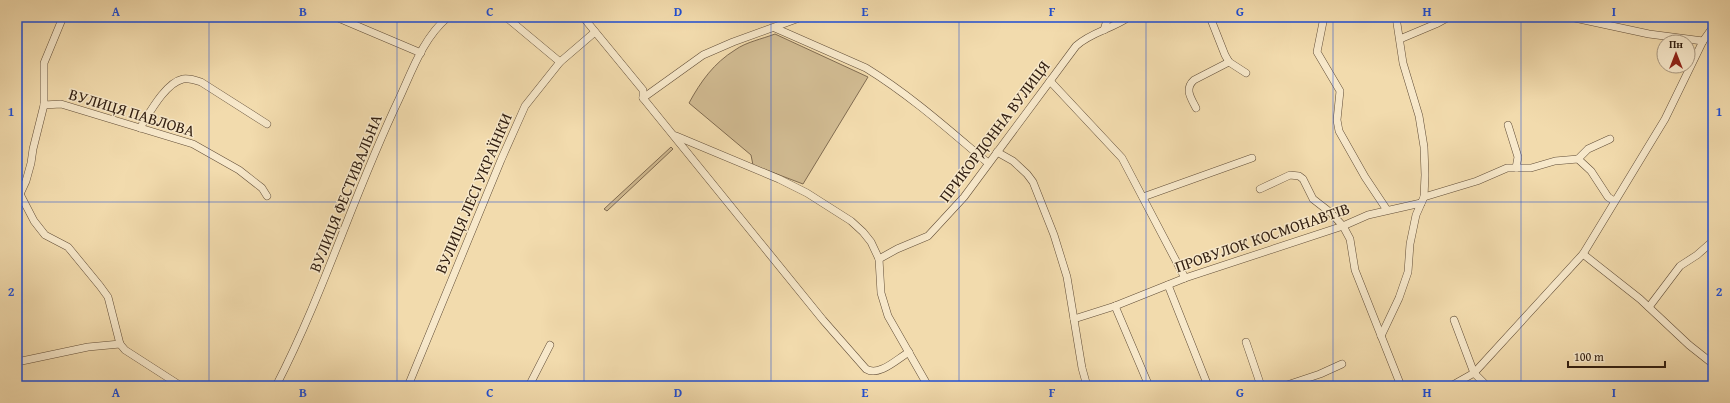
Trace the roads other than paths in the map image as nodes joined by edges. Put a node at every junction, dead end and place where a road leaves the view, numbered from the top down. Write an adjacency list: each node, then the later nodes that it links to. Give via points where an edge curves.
1 (63, 17): 26 (street, via 44,63)
2 (336, 17): 20 (street)
3 (448, 17): 20 (street, ВУЛИЦЯ ФЕСТИВАЛЬНА, via 434,31)
4 (506, 17): 21 (street)
5 (583, 17): 17 (street)
6 (802, 17): 15 (street)
7 (1108, 17): 16 (street)
8 (1129, 17): 16 (street, ПРИКОРДОННА ВУЛИЦЯ)
9 (1210, 17): 22 (street)
10 (1324, 17): 44 (street, via 1317,52 1340,90 1337,120 1339,131)
11 (1396, 17): 18 (street)
12 (1449, 17): 18 (street)
13 (1570, 17): 19 (street, via 1649,34)
14 (1713, 27): 19 (street)
15 (775, 28): 25 (street, via 703,55); 36 (street, via 880,76)
16 (1104, 30): 24 (street, ПРИКОРДОННА ВУЛИЦЯ, via 1088,36 1076,46)
17 (594, 32): 21 (street, ВУЛИЦЯ ЛЕСІ УКРАЇНКИ); 25 (street, via 643,90)
18 (1400, 39): 42 (street, via 1403,63 1423,139 1425,174)
19 (1703, 41): 43 (street, via 1665,119)
20 (421, 53): 66 (street, ВУЛИЦЯ ФЕСТИВАЛЬНА, via 386,125 325,280 296,348)
21 (560, 62): 67 (street, ВУЛИЦЯ ЛЕСІ УКРАЇНКИ, via 525,106 500,160)
22 (1229, 62): 23 (street); 27 (street, via 1190,84 1189,94)
23 (1246, 73)
24 (1050, 81): 33 (street, ПРИКОРДОННА ВУЛИЦЯ); 41 (street, via 1117,152)
25 (643, 98): 31 (street)
26 (44, 105): 30 (street, ВУЛИЦЯ ПАВЛОВА, via 61,104); 39 (street, via 29,169)
27 (1196, 108)
28 (267, 124): 30 (street, via 201,82 183,79 162,95)
29 (1508, 125): 37 (street, via 1518,157)
30 (140, 128): 40 (street, ВУЛИЦЯ ПАВЛОВА, via 193,144 239,170 262,188)
31 (674, 135): 48 (street, via 807,193 851,221 863,232 872,242); 59 (street, via 866,369 879,370)
32 (1610, 140): 35 (street, via 1588,149)
33 (998, 152): 36 (street, ПРИКОРДОННА ВУЛИЦЯ); 53 (street, via 1013,161 1033,182 1067,277)
34 (1252, 158): 41 (street)
35 (1578, 158): 37 (street, ПРОВУЛОК КОСМОНАВТІВ, via 1531,168); 43 (street, via 1591,171 1608,197)
36 (988, 163): 48 (street, ПРИКОРДОННА ВУЛИЦЯ, via 964,197 928,236)
37 (1516, 168): 42 (street, ПРОВУЛОК КОСМОНАВТІВ, via 1507,168)
38 (1260, 189): 45 (street, via 1290,175 1299,176 1313,199)
39 (19, 194): 57 (street, via 45,235 68,247 108,297)
40 (267, 196)
41 (1143, 197): 49 (street)
42 (1422, 200): 44 (street, ПРОВУЛОК КОСМОНАВТІВ); 55 (street, via 1413,229 1408,272)
43 (1614, 201): 47 (street)
44 (1387, 210): 45 (street, ПРОВУЛОК КОСМОНАВТІВ)
45 (1343, 226): 49 (street, ПРОВУЛОК КОСМОНАВТІВ); 55 (street, via 1350,239 1355,270)
46 (1713, 241): 52 (street, via 1680,266)
47 (1583, 254): 52 (street); 63 (street)
48 (879, 259): 59 (street, via 884,306)
49 (1185, 278): 50 (street, ПРОВУЛОК КОСМОНАВТІВ)
50 (1168, 285): 51 (street, ПРОВУЛОК КОСМОНАВТІВ); 72 (street)
51 (1115, 306): 53 (street, ПРОВУЛОК КОСМОНАВТІВ); 71 (street)
52 (1649, 307): 62 (street)
53 (1074, 319): 70 (street)
54 (1454, 320): 63 (street)
55 (1381, 336): 75 (street)
56 (1246, 342): 73 (street)
57 (120, 344): 60 (street, via 88,347); 65 (street, via 125,350)
58 (550, 345): 68 (street)
59 (909, 352): 69 (street)
60 (17, 362)
61 (1342, 364): 74 (street)
62 (1713, 364)
63 (1474, 373): 64 (street); 76 (street)
64 (1456, 385)
65 (181, 386)
66 (276, 386)
67 (408, 386)
68 (529, 386)
69 (928, 386)
70 (1087, 386)
71 (1149, 386)
72 (1208, 386)
73 (1261, 386)
74 (1284, 386)
75 (1401, 386)
76 (1487, 386)

